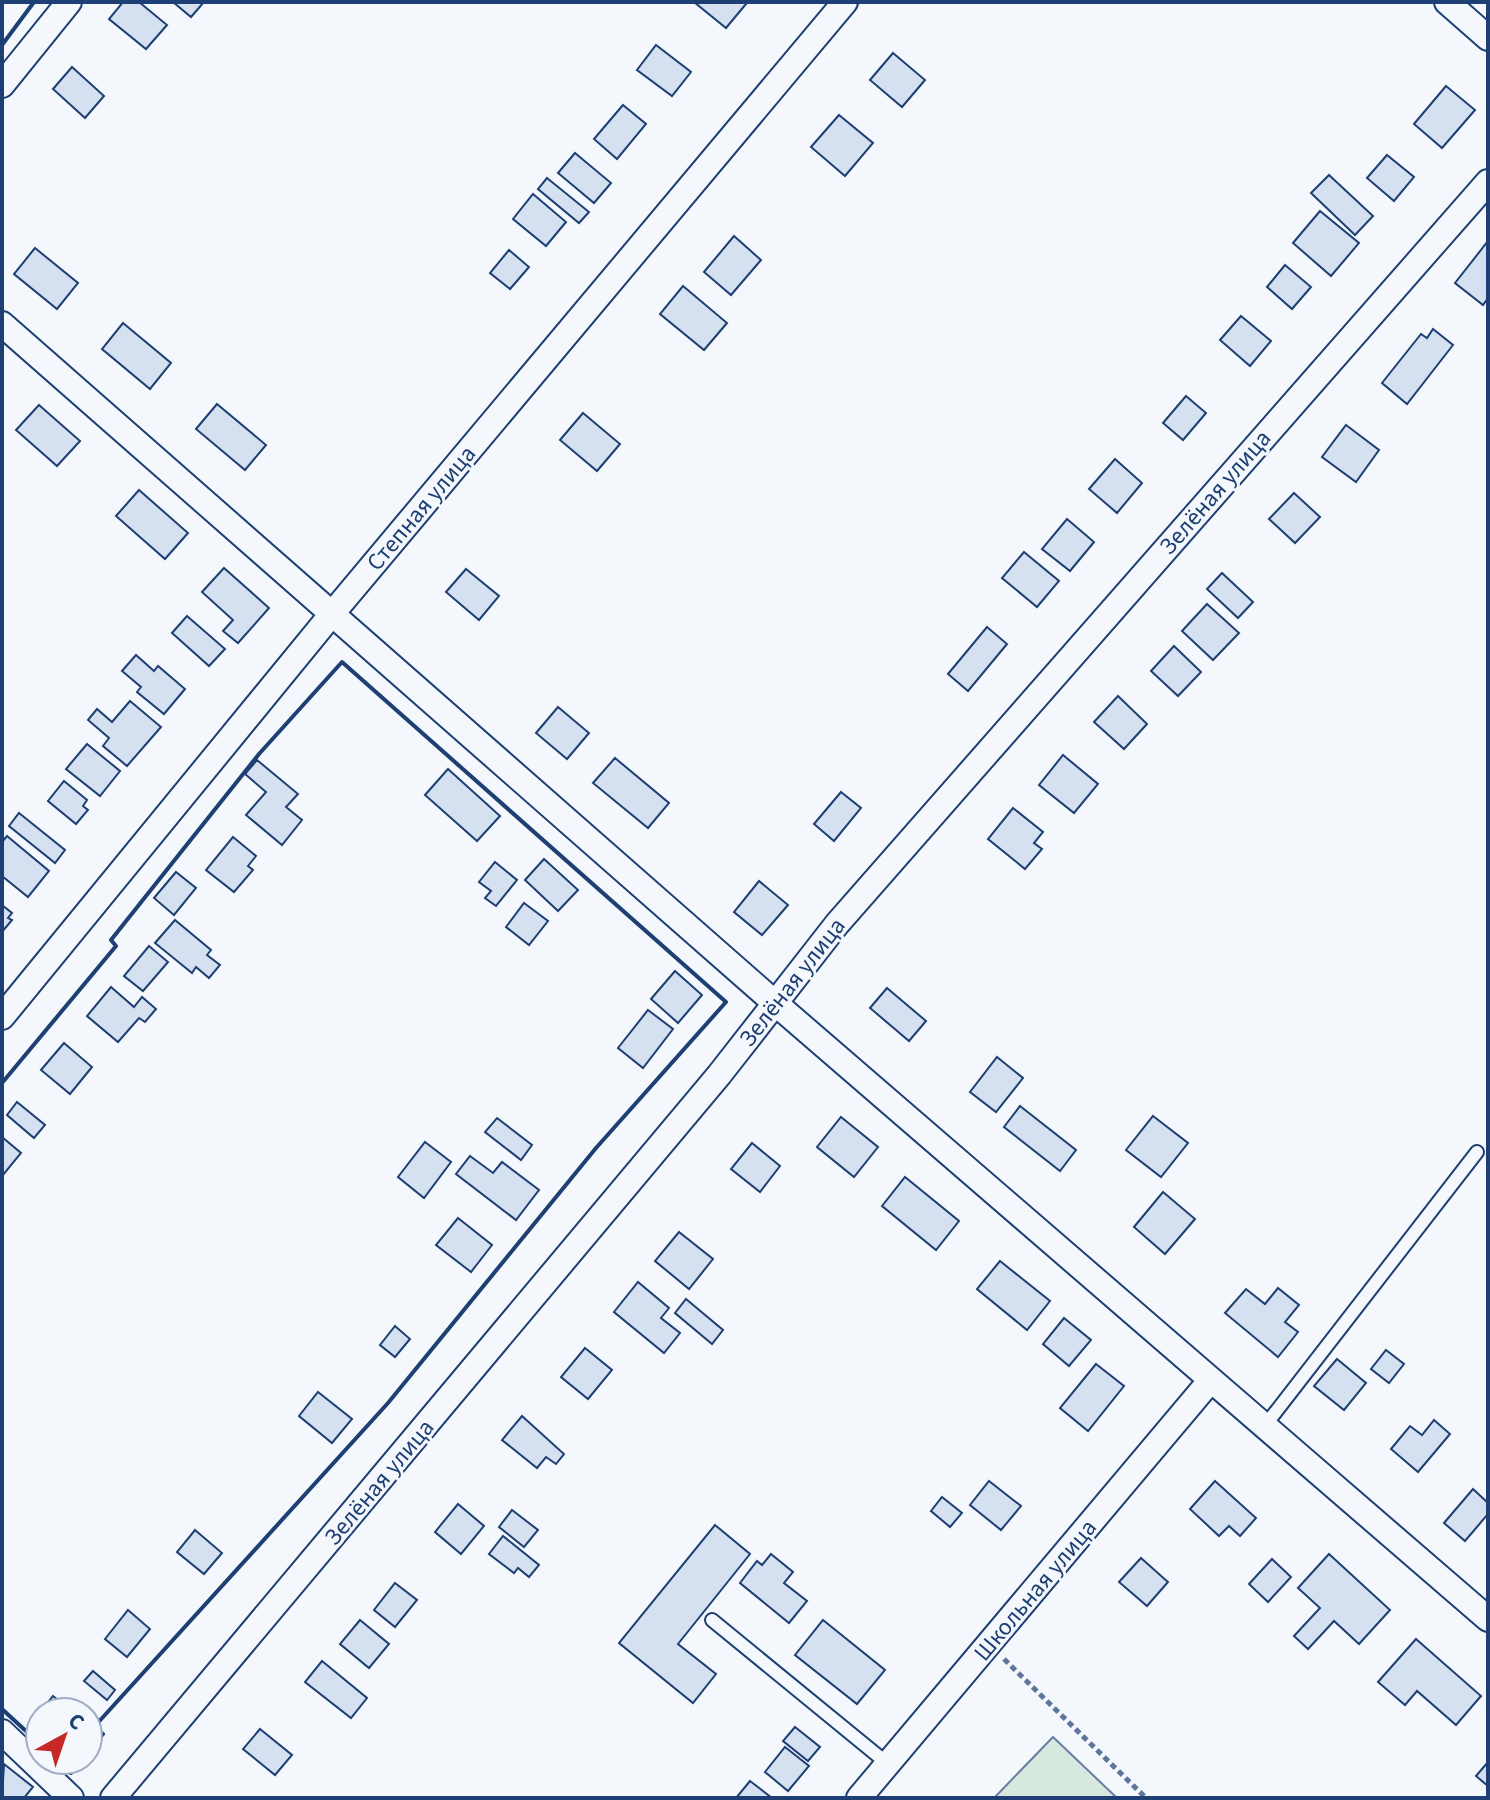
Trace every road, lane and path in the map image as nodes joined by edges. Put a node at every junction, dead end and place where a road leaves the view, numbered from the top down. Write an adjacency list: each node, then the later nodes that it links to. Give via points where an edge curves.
1 (69, 2): 5 (street)
2 (845, 2): 8 (street, Степная улица)
3 (1447, 2): 4 (street)
4 (1488, 38)
5 (2, 85)
6 (1488, 182): 9 (street, Зелёная улица, via 847,912)
7 (2, 324): 8 (street)
8 (331, 615): 9 (street); 10 (street, Степная улица)
9 (775, 1003): 12 (street); 20 (street, Зелёная улица)
10 (2, 1017)
11 (1477, 1152): 13 (lane)
12 (1210, 1381): 13 (street); 16 (street, Школьная улица)
13 (1264, 1427): 14 (street)
14 (1488, 1619)
15 (712, 1620): 18 (lane)
16 (989, 1644): 18 (street, Школьная улица); 22 (path)
17 (2, 1732): 19 (street)
18 (888, 1764): 21 (street, Школьная улица)
19 (71, 1798)
20 (113, 1798)
21 (859, 1798)
22 (1146, 1798)

